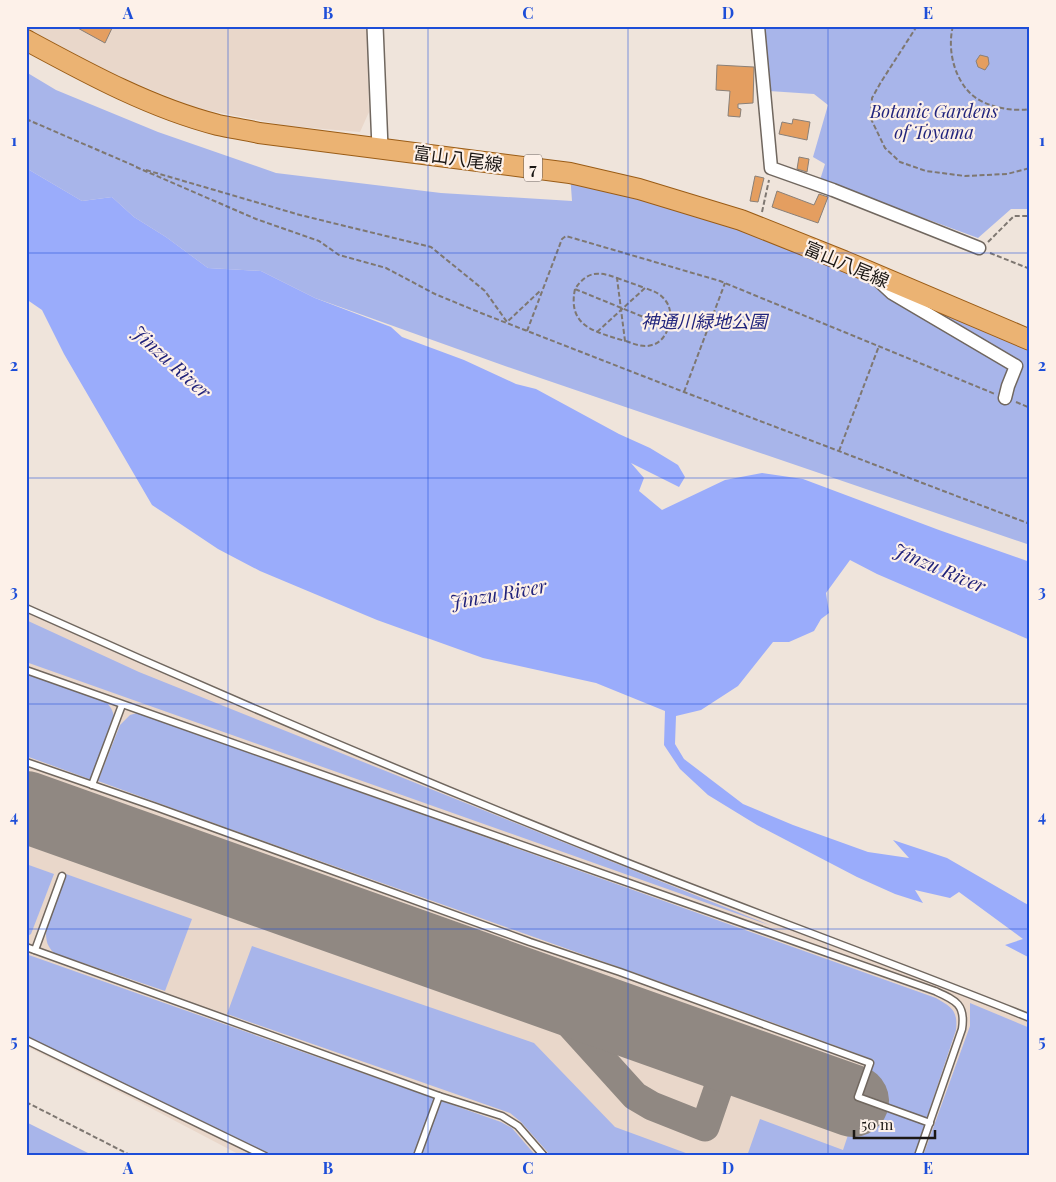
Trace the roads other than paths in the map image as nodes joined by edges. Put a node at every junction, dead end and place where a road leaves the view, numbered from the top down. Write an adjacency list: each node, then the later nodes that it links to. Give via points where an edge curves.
1 (375, 26): 4 (street)
2 (758, 26): 5 (street, via 771,168)
3 (26, 40): 4 (main road, 富山八尾線 / 7, via 113,86 218,125)
4 (380, 148): 6 (main road, 富山八尾線 / 7, via 570,173 639,189 741,220)
5 (979, 248)
6 (872, 274): 7 (main road, 富山八尾線 / 7); 8 (street, via 892,293 1016,366)
7 (1030, 340)
8 (1006, 398)
9 (26, 608): 17 (lane, via 401,771 634,866)
10 (26, 670): 11 (lane)
11 (122, 705): 13 (lane); 20 (lane, via 935,990 960,1006 962,1029)
12 (26, 762): 13 (lane)
13 (92, 786): 20 (lane, via 870,1063 858,1097)
14 (62, 876): 16 (lane)
15 (26, 948): 16 (lane)
16 (35, 950): 19 (lane)
17 (1030, 1018)
18 (26, 1040): 21 (lane)
19 (439, 1096): 22 (lane); 23 (lane, via 502,1116 518,1126)
20 (930, 1123): 24 (lane)
21 (265, 1156)
22 (417, 1156)
23 (544, 1156)
24 (918, 1156)

